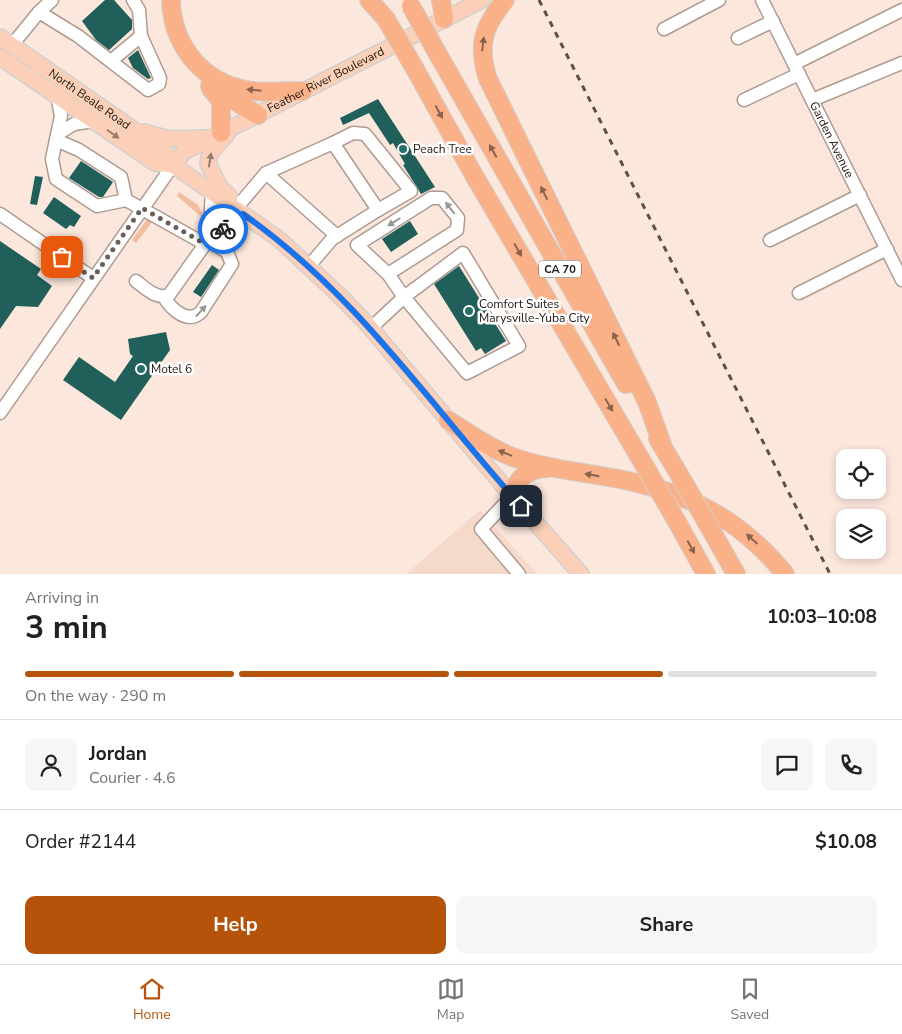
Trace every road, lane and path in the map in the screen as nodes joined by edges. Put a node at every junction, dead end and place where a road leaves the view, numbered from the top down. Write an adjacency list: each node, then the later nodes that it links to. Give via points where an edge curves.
1 (52, 0): 14 (street)
2 (134, 0): 19 (street)
3 (162, 0): 26 (highway, via 163,20 175,50 190,70)
4 (171, 0): 27 (highway, one-way to 4, via 239,89 205,72 179,39 173,25)
5 (369, 0): 15 (highway)
6 (375, 0): 15 (highway, CA 70)
7 (441, 0): 16 (highway)
8 (482, 0): 16 (main road, Feather River Boulevard)
9 (505, 0): 61 (highway, one-way to 9, via 647,402 488,79 481,49 484,32 490,18)
10 (719, 0): 18 (street)
11 (762, 0): 17 (street, Garden Avenue)
12 (409, 3): 61 (highway, CA 70, one-way to 12, bridge)
13 (902, 10): 25 (street)
14 (38, 12): 21 (street); 23 (street)
15 (386, 19): 66 (highway, CA 70, one-way to 66, bridge)
16 (444, 19): 27 (main road, Feather River Boulevard)
17 (773, 21): 20 (street); 25 (street, Garden Avenue)
18 (664, 29)
19 (141, 36): 23 (street); 23 (street, via 160,78 159,84 148,90)
20 (738, 38)
21 (6, 41): 33 (main road, North Beale Road)
22 (1, 59): 28 (main road, North Beale Road)
23 (111, 61)
24 (902, 63): 30 (street)
25 (797, 69): 29 (street); 30 (street, Garden Avenue)
26 (208, 84): 31 (highway); 34 (highway, via 221,101)
27 (303, 91): 31 (main road, Feather River Boulevard)
28 (57, 95): 32 (main road, North Beale Road); 35 (street, via 61,116)
29 (744, 100)
30 (812, 100): 40 (street, Garden Avenue)
31 (258, 115): 34 (main road, Feather River Boulevard)
32 (94, 121): 35 (street, via 74,124); 37 (main road, North Beale Road, one-way to 37, via 155,163)
33 (137, 131): 34 (main road, via 169,139); 37 (main road, North Beale Road, via 163,150)
34 (222, 132): 37 (main road, Feather River Boulevard, via 184,152); 43 (main road, one-way to 34, via 219,186 208,163)
35 (57, 137): 41 (street, via 121,177); 41 (street, via 52,159 56,179 97,206)
36 (333, 143): 38 (street); 44 (street); 44 (street, via 353,133 365,134 411,191)
37 (173, 165): 39 (main road, North Beale Road); 42 (street)
38 (266, 173): 43 (street); 46 (street)
39 (212, 192): 43 (main road, North Beale Road); 48 (street)
40 (860, 195): 47 (street); 49 (street, Garden Avenue)
41 (126, 200): 42 (street)
42 (142, 208): 48 (street); 52 (street)
43 (241, 210): 48 (street); 50 (main road, North Beale Road)
44 (378, 210): 46 (street)
45 (0, 214): 52 (street)
46 (337, 236): 50 (street)
47 (770, 240)
48 (207, 241): 56 (street); 56 (street, one-way to 48, via 169,306 187,317 201,312 232,264 226,252)
49 (887, 249): 53 (street, Garden Avenue); 55 (street)
50 (309, 266): 58 (main road, North Beale Road)
51 (388, 274): 51 (street, one-way to 51, via 457,230 458,218 442,198 431,198 357,245); 57 (street)
52 (93, 278): 59 (street)
53 (902, 280)
54 (136, 281): 56 (street)
55 (799, 293)
56 (164, 297)
57 (404, 297): 57 (street, via 468,373 519,346 464,253); 58 (street)
58 (370, 328): 60 (main road, North Beale Road)
59 (0, 413)
60 (448, 420): 62 (highway, one-way to 60, via 496,450); 63 (main road, North Beale Road)
61 (663, 447): 67 (highway, CA 70, bridge)
62 (551, 468): 63 (highway, via 525,473); 68 (highway, one-way to 62, via 748,534 711,509 632,482)
63 (512, 496): 64 (street, via 481,529); 65 (main road, North Beale Road)
64 (519, 574)
65 (581, 574)
66 (706, 574)
67 (736, 574)
68 (785, 574)

